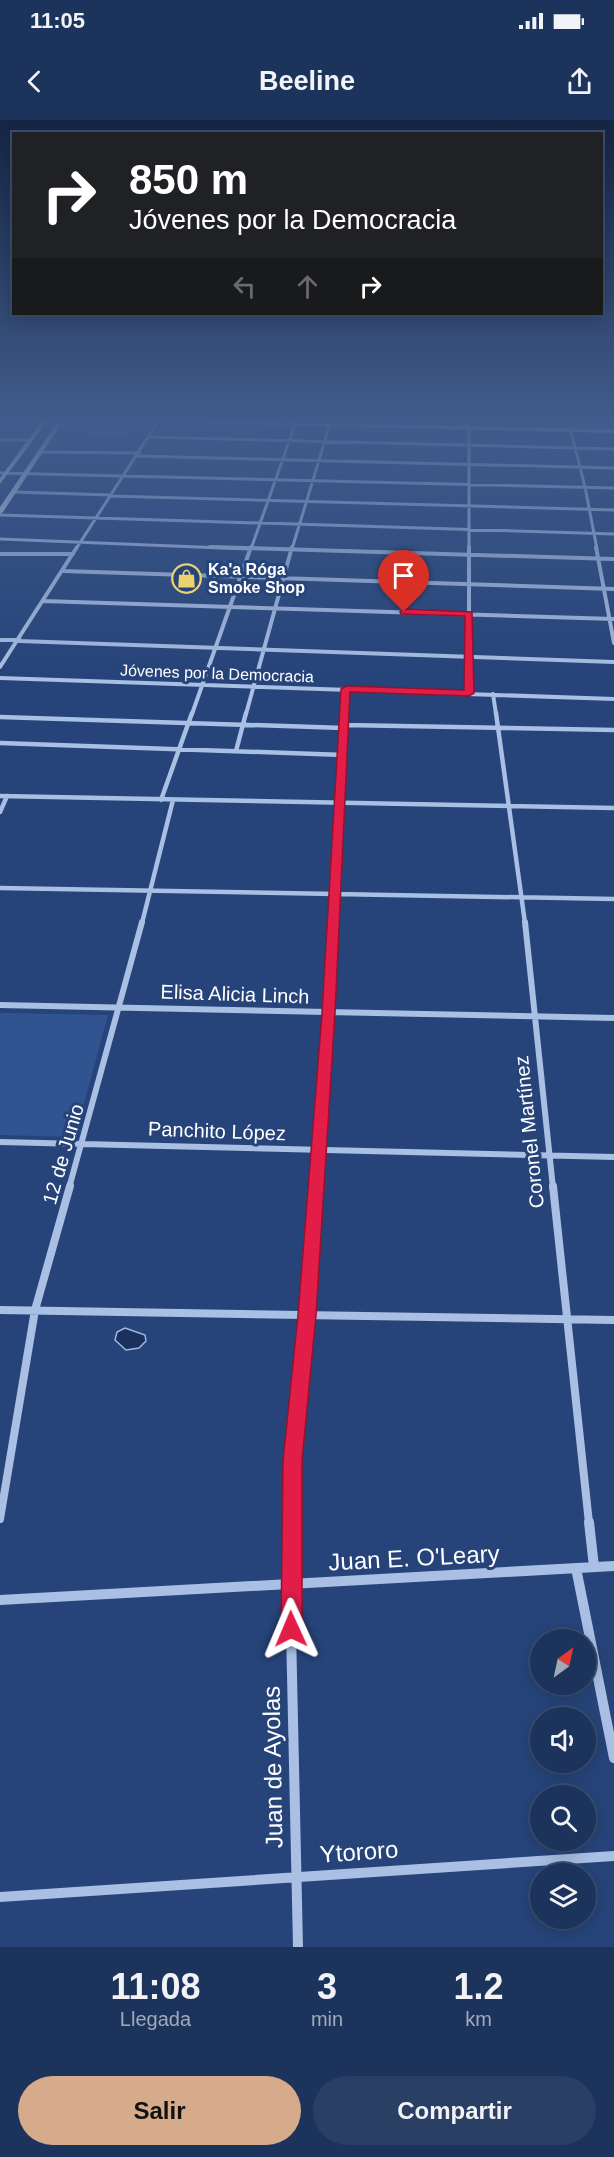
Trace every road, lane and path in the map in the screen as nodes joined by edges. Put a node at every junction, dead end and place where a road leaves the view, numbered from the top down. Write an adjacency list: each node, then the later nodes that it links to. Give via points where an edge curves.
1 (106, 503): 10 (street)
2 (267, 503): 11 (street)
3 (306, 503): 12 (street)
4 (358, 503): 6 (street)
5 (587, 503): 7 (street)
6 (470, 506): 7 (street); 13 (street)
7 (588, 509): 8 (street); 14 (street)
8 (614, 510)
9 (0, 513): 10 (street)
10 (96, 519): 11 (street); 17 (street)
11 (259, 524): 12 (street); 18 (street)
12 (299, 525): 13 (street); 19 (street)
13 (469, 530): 14 (street); 22 (street)
14 (593, 533): 15 (street); 23 (street)
15 (614, 534)
16 (0, 539): 17 (street)
17 (81, 543): 18 (street); 21 (street)
18 (249, 549): 19 (street); 26 (street)
19 (292, 551): 22 (street); 27 (street)
20 (0, 554): 21 (street)
21 (73, 554): 25 (street)
22 (469, 555): 23 (street); 28 (street)
23 (598, 559): 24 (street); 29 (street)
24 (614, 559)
25 (63, 571): 26 (street); 31 (street)
26 (241, 576): 27 (street); 32 (street)
27 (284, 578): 28 (street); 33 (street)
28 (468, 584): 29 (street); 34 (street)
29 (604, 588): 30 (street); 35 (street)
30 (614, 589)
31 (43, 601): 32 (street); 37 (street)
32 (231, 607): 33 (street); 39 (street)
33 (275, 608): 34 (street); 40 (street)
34 (469, 614): 35 (street); 41 (street)
35 (612, 619): 38 (street)
36 (0, 640): 37 (street)
37 (19, 641): 39 (street); 42 (street)
38 (614, 642)
39 (216, 649): 40 (street); 46 (street)
40 (264, 650): 41 (street); 47 (street)
41 (469, 657): 43 (street); 49 (street)
42 (3, 658): 44 (street)
43 (614, 662)
44 (0, 668)
45 (0, 678): 46 (street, Jóvenes por la Democracia)
46 (204, 685): 47 (street, Jóvenes por la Democracia); 53 (street)
47 (253, 686): 48 (street, Jóvenes por la Democracia); 54 (street)
48 (346, 689): 49 (street, Jóvenes por la Democracia); 55 (street, Juan de Ayolas)
49 (469, 693): 50 (street, Jóvenes por la Democracia)
50 (494, 694): 51 (street, Jóvenes por la Democracia); 56 (street, Coronel Martínez)
51 (614, 699)
52 (0, 717): 53 (street)
53 (189, 724): 54 (street); 59 (street)
54 (242, 726): 55 (street); 60 (street)
55 (344, 727): 56 (street); 61 (street, Juan de Ayolas)
56 (500, 728): 57 (street); 67 (street, Coronel Martínez)
57 (614, 730)
58 (0, 743): 59 (street)
59 (181, 749): 60 (street); 64 (street)
60 (236, 751): 61 (street)
61 (344, 755): 66 (street, Juan de Ayolas)
62 (0, 796): 63 (street)
63 (7, 796): 64 (street); 69 (street)
64 (162, 800): 65 (street)
65 (173, 800): 66 (street); 71 (street, 12 de Junio)
66 (340, 803): 67 (street); 72 (street, Juan de Ayolas)
67 (511, 806): 68 (street); 73 (street, Coronel Martínez)
68 (614, 808)
69 (0, 812)
70 (0, 888): 71 (street)
71 (150, 890): 72 (street); 76 (street, 12 de Junio)
72 (336, 893): 73 (street); 77 (street, Juan de Ayolas)
73 (522, 897): 74 (street); 78 (street, Coronel Martínez)
74 (614, 899)
75 (0, 1005): 76 (street, Elisa Alicia Linch)
76 (120, 1008): 77 (street, Elisa Alicia Linch); 81 (street, 12 de Junio)
77 (328, 1013): 78 (street, Elisa Alicia Linch); 82 (street, Juan de Ayolas)
78 (536, 1017): 79 (street, Elisa Alicia Linch); 83 (street, Coronel Martínez)
79 (614, 1018)
80 (0, 1142): 81 (street, Panchito López)
81 (83, 1144): 82 (street, Panchito López); 86 (street, 12 de Junio)
82 (318, 1150): 83 (street, Panchito López); 87 (street, Juan de Ayolas)
83 (550, 1156): 84 (street, Panchito López); 88 (street, Coronel Martínez)
84 (614, 1157)
85 (0, 1310): 86 (street)
86 (35, 1310): 87 (street); 90 (street, 12 de Junio)
87 (307, 1315): 88 (street); 94 (street, Juan de Ayolas, via 293,1461)
88 (566, 1319): 89 (street); 92 (street, Coronel Martínez)
89 (614, 1320)
90 (0, 1519)
91 (614, 1566): 92 (street, Juan E. O'Leary)
92 (594, 1567): 93 (street, Juan E. O'Leary)
93 (576, 1568): 94 (street, Juan E. O'Leary); 96 (street)
94 (290, 1584): 95 (street, Juan E. O'Leary); 98 (street, Juan de Ayolas)
95 (0, 1600)
96 (614, 1758)
97 (614, 1856): 98 (street, Ytororo)
98 (296, 1877): 99 (street, Ytororo); 100 (street, Juan de Ayolas)
99 (0, 1897)
100 (298, 1947)

